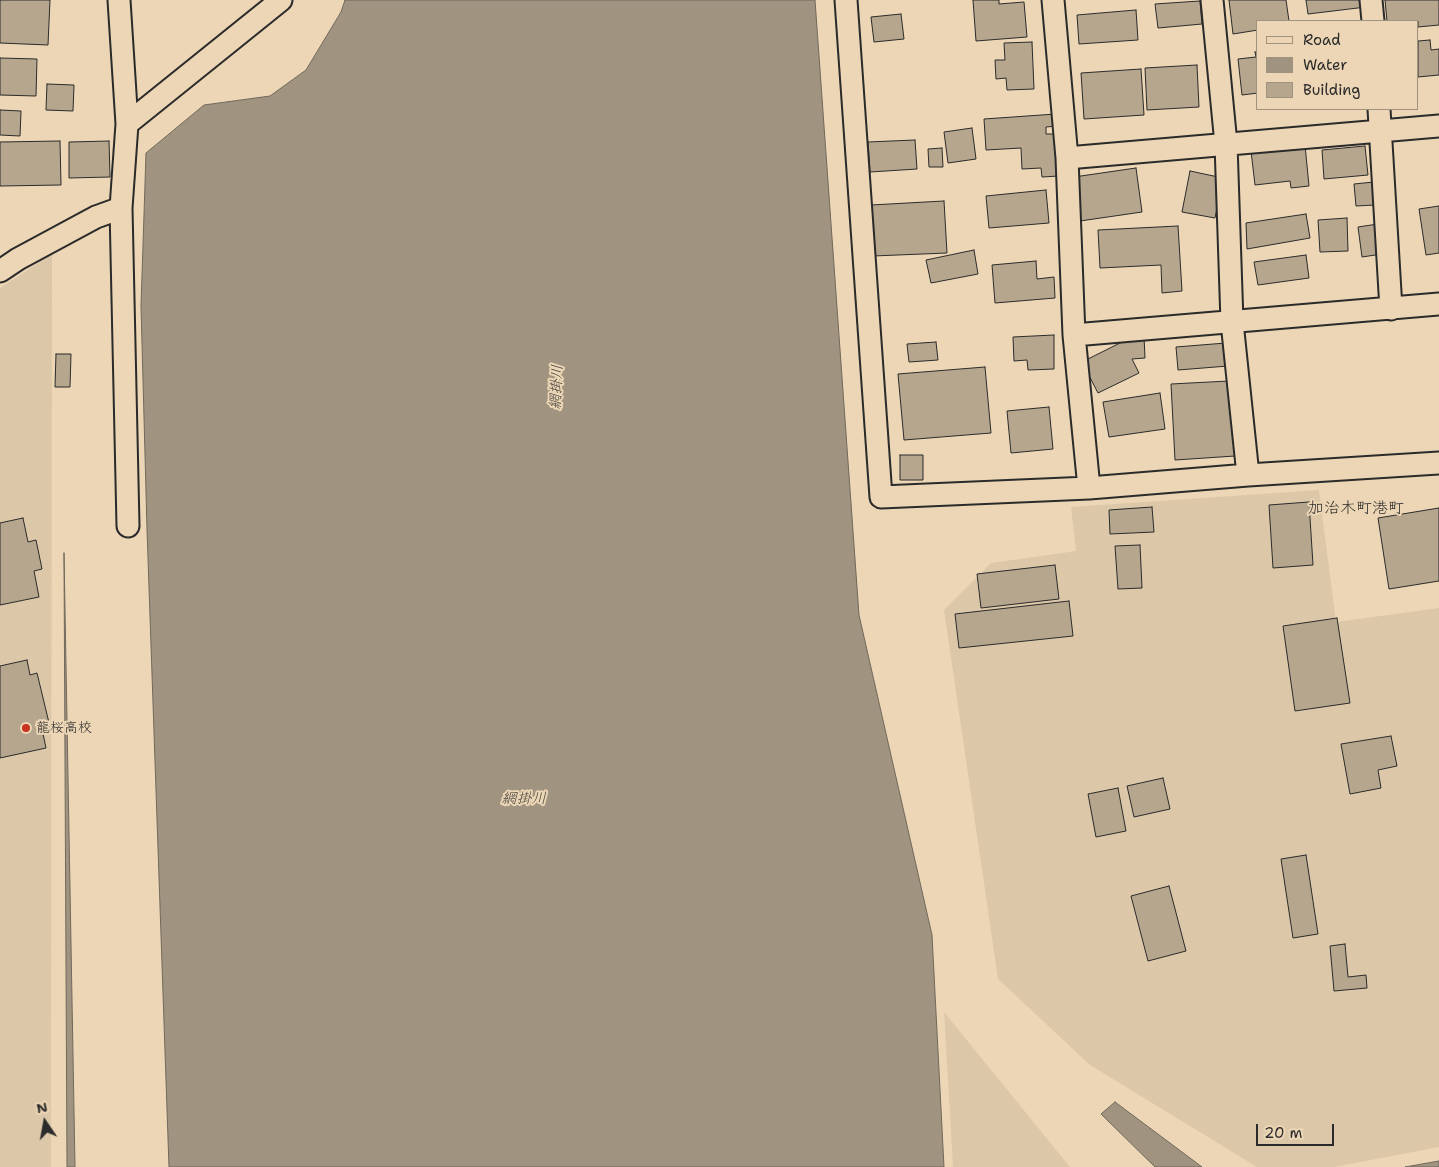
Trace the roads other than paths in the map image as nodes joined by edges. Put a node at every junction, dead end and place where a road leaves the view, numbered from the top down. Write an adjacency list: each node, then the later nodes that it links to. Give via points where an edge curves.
1 (119, 0): 9 (street)
2 (280, 0): 9 (street)
3 (846, 0): 22 (street, via 881,497)
4 (1053, 0): 13 (street)
5 (1212, 0): 12 (street)
6 (1371, 0): 7 (street)
7 (1372, 20)
8 (1379, 110): 11 (street)
9 (128, 124): 14 (street)
10 (1439, 126): 11 (street)
11 (1380, 130): 12 (street); 17 (street)
12 (1226, 144): 13 (street); 18 (street)
13 (1067, 158): 19 (street)
14 (121, 208): 15 (street, via 96,217); 23 (street)
15 (0, 271)
16 (1439, 304): 17 (street)
17 (1391, 309): 18 (street)
18 (1232, 322): 19 (street); 21 (street)
19 (1074, 335): 22 (street)
20 (1439, 463): 21 (street)
21 (1248, 475): 22 (street)
22 (1089, 488)
23 (128, 526)

